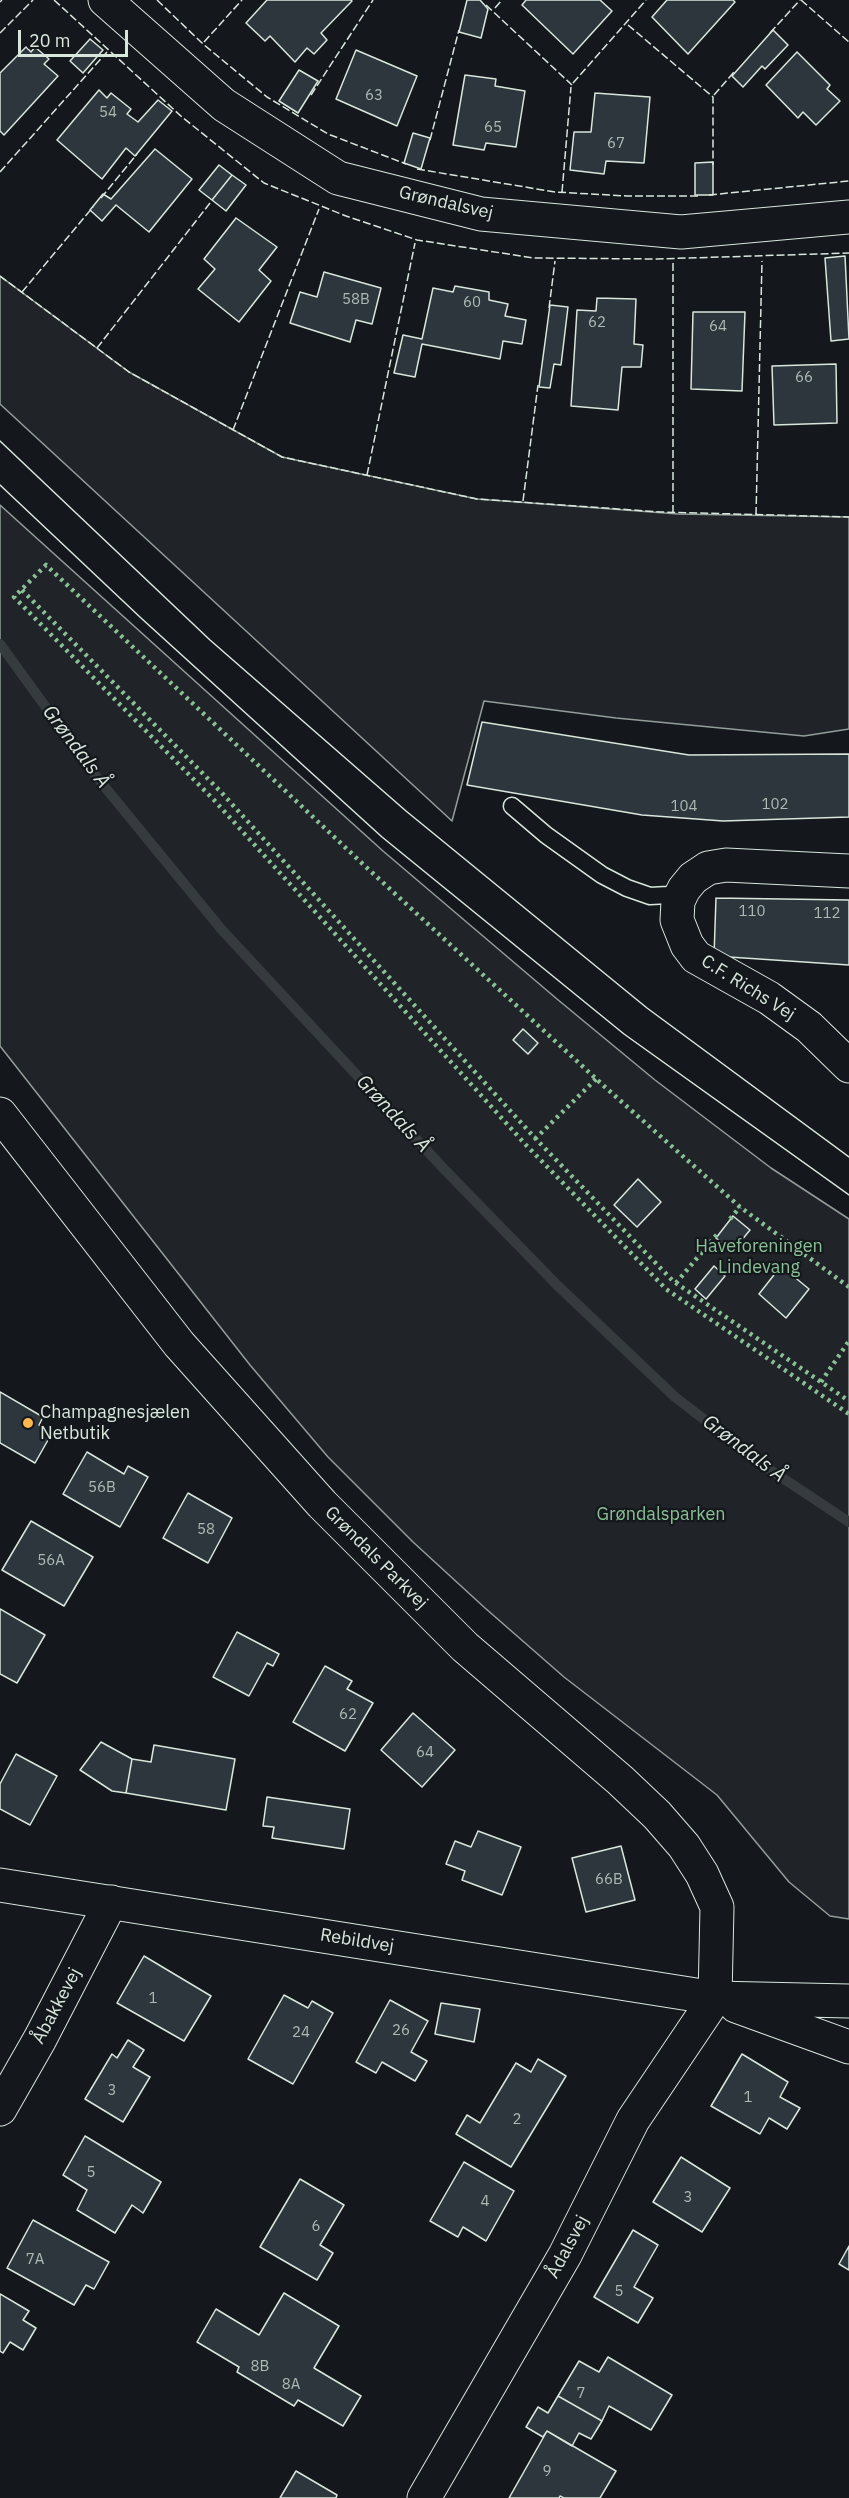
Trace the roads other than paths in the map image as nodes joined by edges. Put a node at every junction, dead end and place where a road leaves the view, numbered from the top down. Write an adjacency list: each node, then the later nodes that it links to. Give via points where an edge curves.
1 (105, 0): 2 (street, Grøndalsvej, via 224,105 338,177 481,214 681,232)
2 (849, 217)
3 (512, 806): 5 (lane, via 602,875 627,888 650,896)
4 (849, 871): 5 (street, via 726,865 708,868)
5 (684, 889): 6 (street, C.F. Richs Vej, via 678,901 677,920 696,957 770,998 809,1027)
6 (849, 1066)
7 (0, 1114): 10 (street, Grøndals Parkvej, via 179,1344 322,1504 465,1647 620,1780 684,1846 717,1907)
8 (0, 1885): 9 (street, Rebildvej)
9 (111, 1902): 10 (street, Rebildvej); 13 (street, Åbakkevej)
10 (715, 1998): 11 (street); 12 (street); 14 (street, Ådalsvej, via 633,2120 565,2255)
11 (849, 2001)
12 (849, 2048)
13 (0, 2109)
14 (424, 2498)

